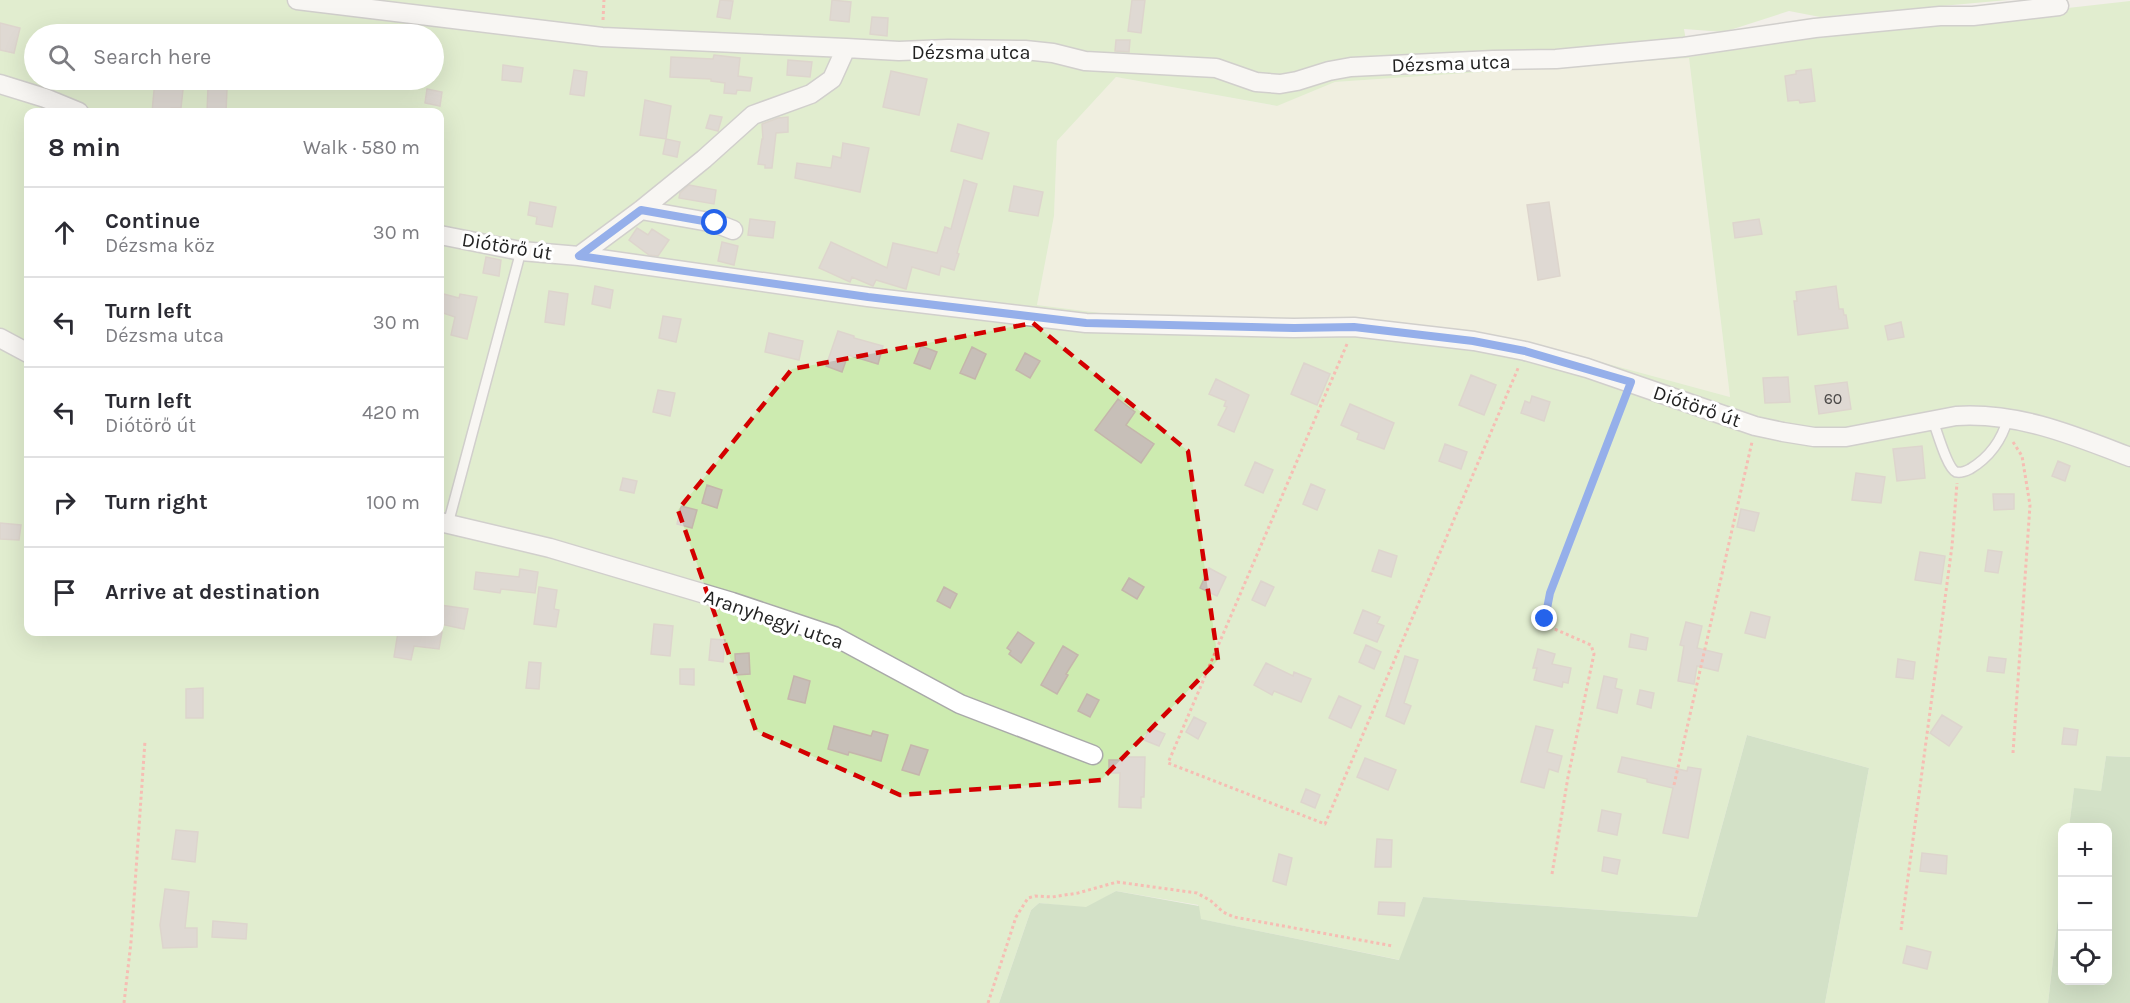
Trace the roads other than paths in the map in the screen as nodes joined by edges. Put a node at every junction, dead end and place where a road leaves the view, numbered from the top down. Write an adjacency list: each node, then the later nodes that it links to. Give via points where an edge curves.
1 (297, 0): 3 (street, Dézsma utca, via 602,37)
2 (2059, 6): 3 (street, Dézsma utca, via 1815,28 1684,47 1556,59 1351,67 1280,84 1257,82 1216,68 1085,61 1025,50)
3 (846, 48): 6 (street, via 832,79 810,94 753,115)
4 (0, 84): 5 (street)
5 (69, 108)
6 (641, 210): 7 (street, via 715,223); 10 (street)
7 (733, 230)
8 (444, 236): 9 (street, Diótörő út)
9 (521, 251): 10 (street, Diótörő út); 16 (lane)
10 (579, 256): 13 (street, Diótörő út, via 1086,323 1354,327 1473,341 1525,351 1631,382 1755,426 1814,436 1846,437)
11 (0, 339): 12 (street)
12 (24, 350)
13 (1933, 421): 14 (street, Diótörő út, via 1974,415); 14 (lane, via 1948,462 1957,472 1978,464 1991,453)
14 (2007, 424): 15 (street, Diótörő út, via 2058,429)
15 (2130, 457)
16 (444, 523): 17 (street, Aranyhegyi utca, via 550,548 834,636 960,704)
17 (1094, 755)

